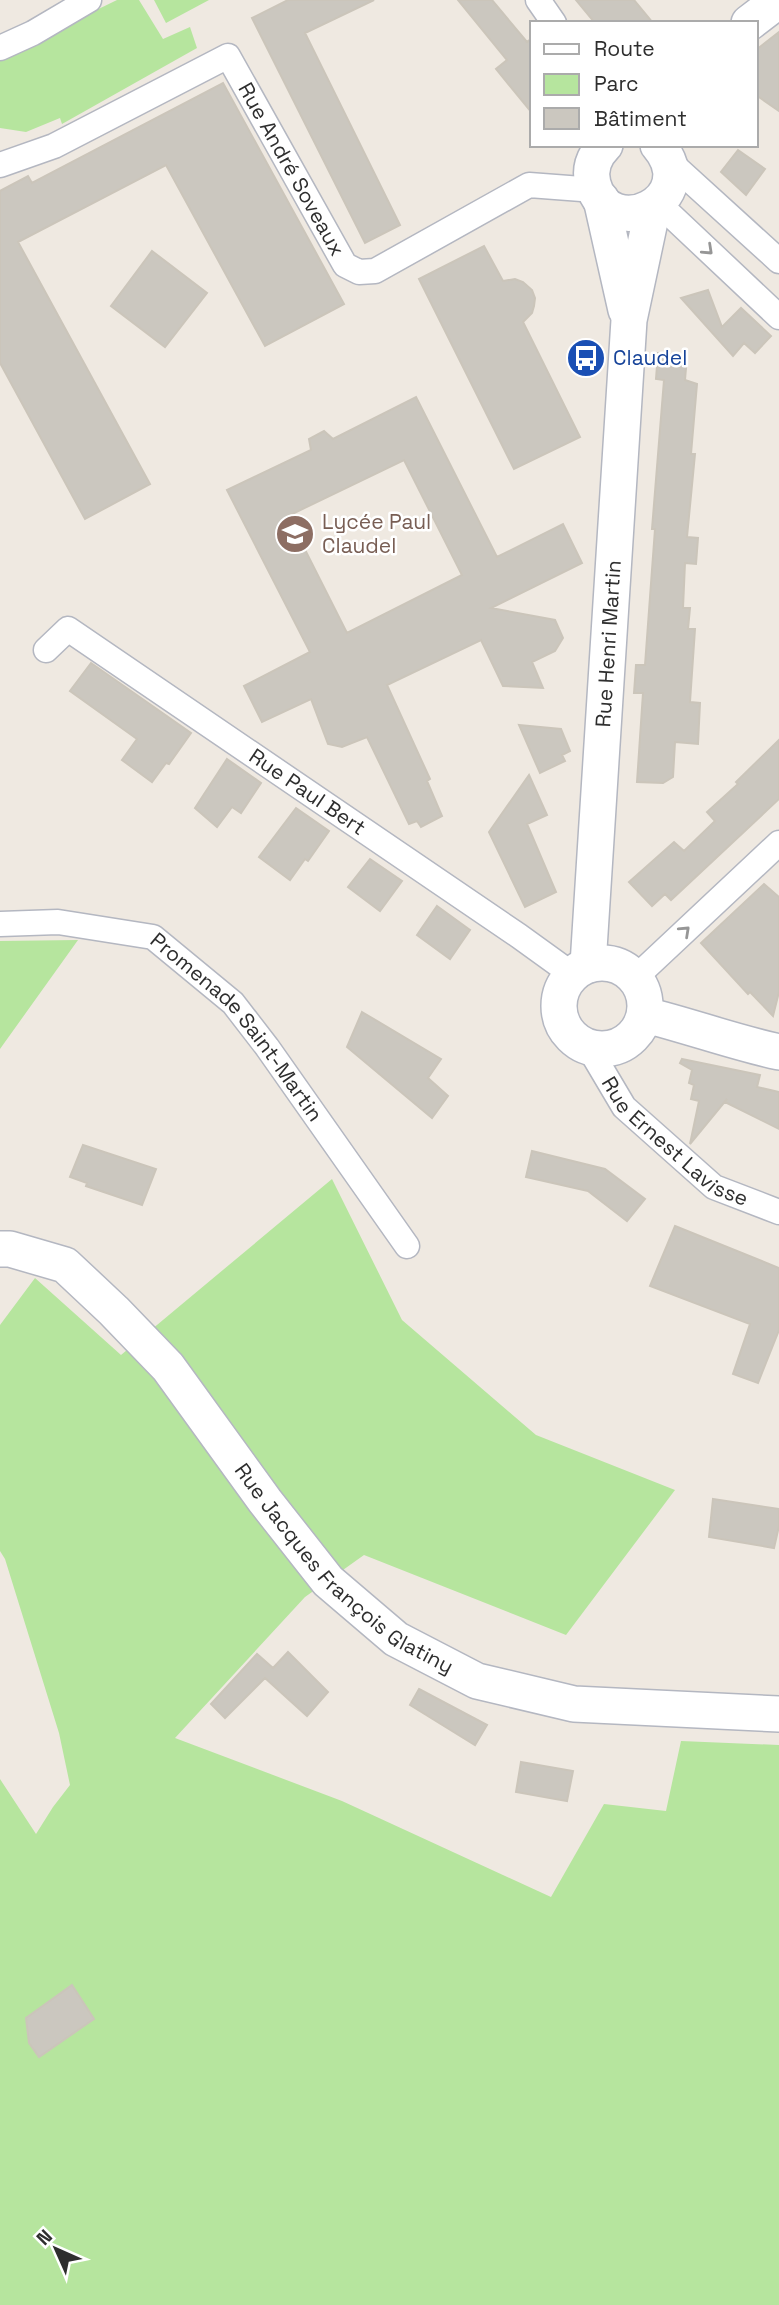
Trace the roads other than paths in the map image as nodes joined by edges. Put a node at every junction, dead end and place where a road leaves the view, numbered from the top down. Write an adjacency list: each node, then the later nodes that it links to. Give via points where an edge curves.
1 (89, 0): 6 (street)
2 (538, 0): 4 (street)
3 (779, 0): 5 (street)
4 (553, 21)
5 (753, 21)
6 (0, 48)
7 (603, 147): 10 (street, Rue Henri Martin, via 593,164)
8 (665, 151): 11 (street, Rue Henri Martin, via 670,184); 12 (street)
9 (0, 165): 10 (street, Rue André Soveaux, via 54,146 228,56 345,265 359,272 375,271 529,185)
10 (598, 195): 11 (street, via 609,207 631,214); 14 (street, Rue Henri Martin)
11 (655, 205): 13 (street, one-way to 13); 14 (street, Rue Henri Martin)
12 (779, 261)
13 (779, 317)
14 (629, 320): 18 (street, Rue Henri Martin)
15 (46, 650): 18 (street, Rue Paul Bert, via 68,629)
16 (779, 842): 19 (street, one-way to 16)
17 (0, 924): 24 (street, Promenade Saint-Martin, via 58,922 153,937 233,1003)
18 (580, 970): 19 (street, via 614,964); 21 (street, via 563,987 560,1016 570,1035)
19 (635, 978): 20 (street, via 646,1002)
20 (645, 1015): 21 (street, via 630,1040 603,1050); 22 (street)
21 (589, 1048): 23 (street, Rue Ernest Lavisse, via 624,1107 714,1186)
22 (779, 1052)
23 (779, 1212)
24 (407, 1246)
25 (0, 1249): 26 (street, Rue Jacques François Glatiny, via 65,1265 114,1311 168,1367 328,1581 397,1639 477,1681 574,1704)
26 (779, 1714)

